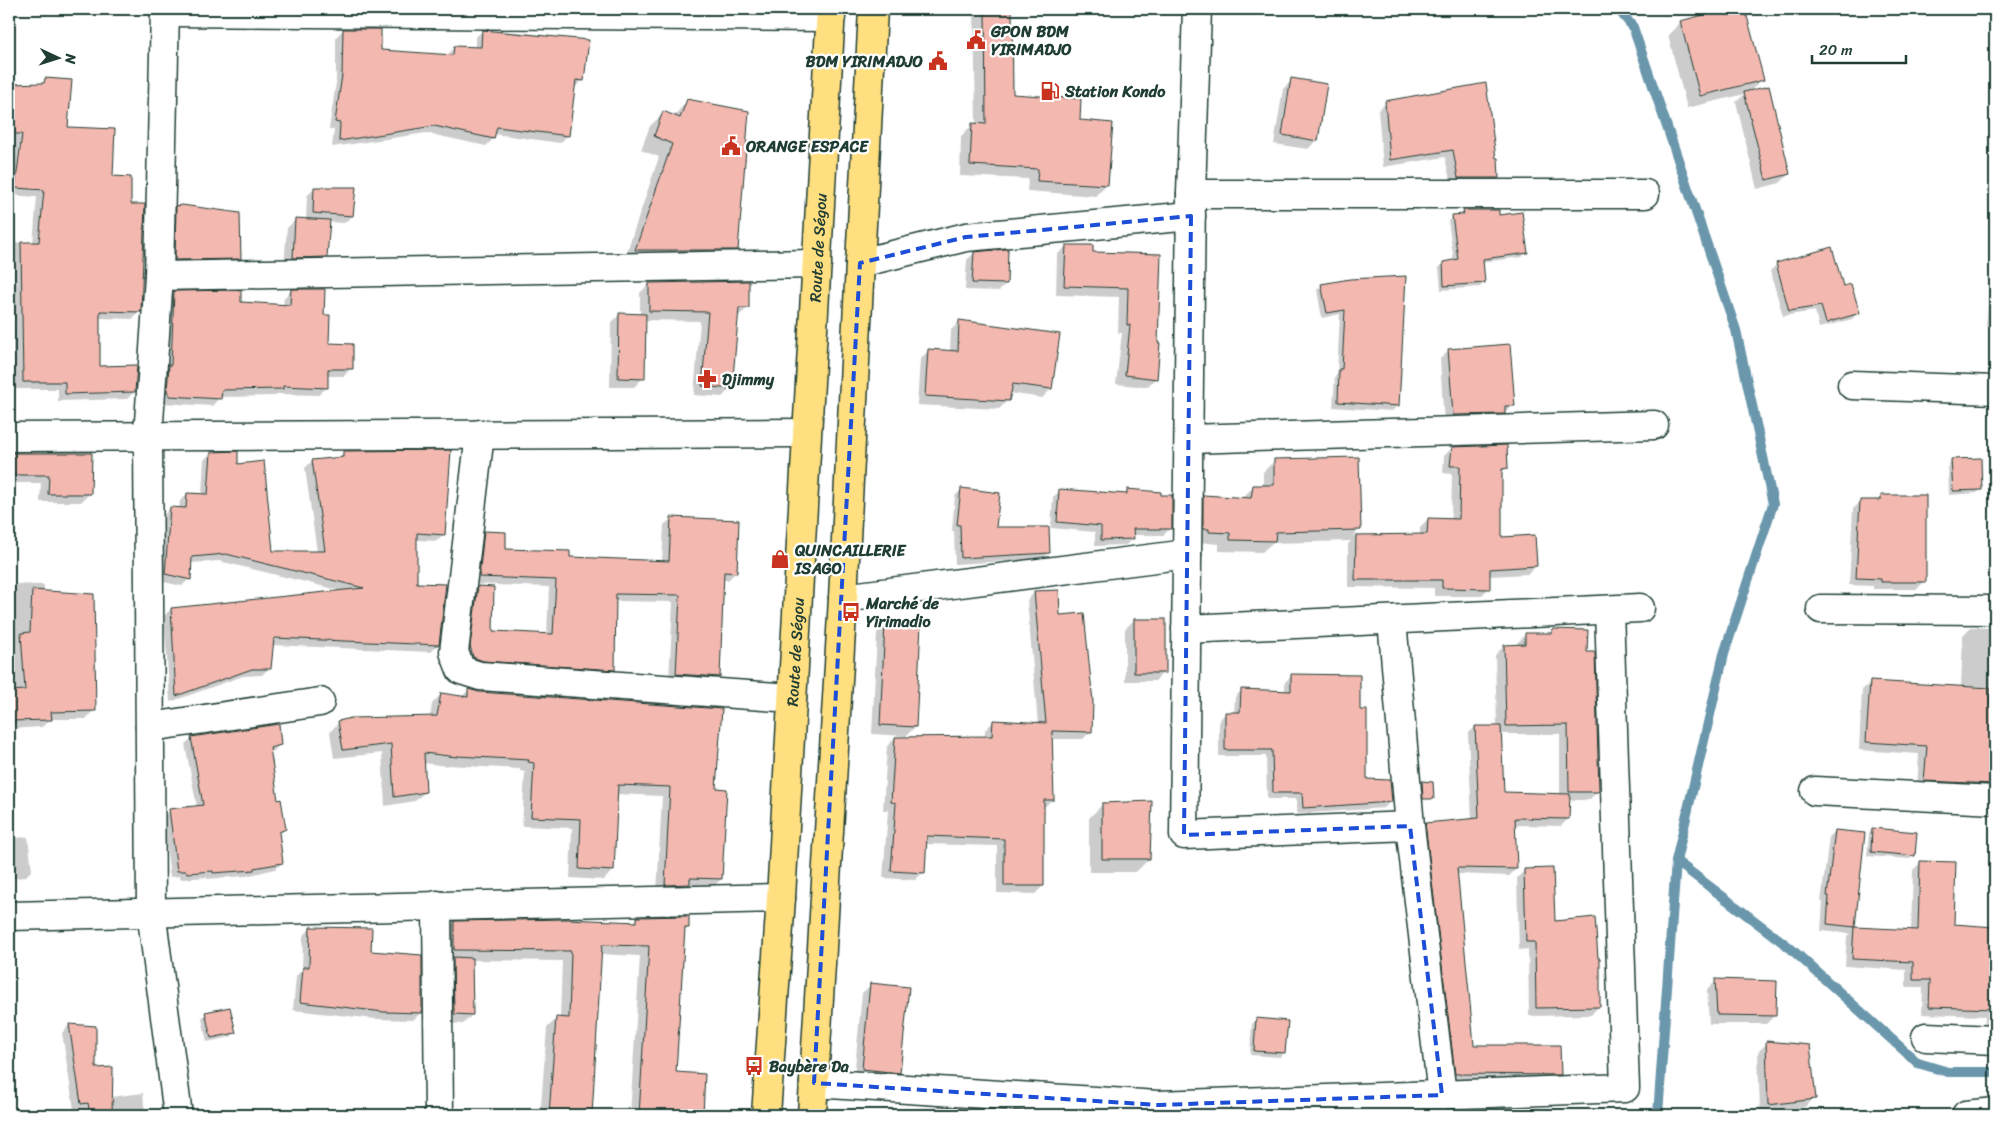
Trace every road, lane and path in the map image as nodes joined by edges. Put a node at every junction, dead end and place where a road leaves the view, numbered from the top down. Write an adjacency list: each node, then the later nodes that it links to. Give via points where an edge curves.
1 (873, 9): 7 (highway)
2 (1197, 9): 6 (street)
3 (165, 11): 4 (street); 9 (street)
4 (831, 13): 8 (highway, Route de Ségou)
5 (1645, 194): 6 (street)
6 (1191, 205): 7 (street, via 966,237); 17 (street)
7 (860, 263): 19 (highway)
8 (817, 264): 9 (street); 13 (highway, Route de Ségou)
9 (159, 276): 15 (street)
10 (1852, 385): 11 (street)
11 (1995, 390)
12 (1654, 425): 17 (street)
13 (806, 433): 14 (street); 26 (highway, Route de Ségou)
14 (480, 434): 15 (street); 26 (street, via 454,652 461,670 480,676)
15 (148, 436): 16 (street); 28 (street)
16 (9, 437)
17 (1189, 439): 18 (street)
18 (1188, 554): 19 (street); 25 (street)
19 (842, 598): 38 (highway)
20 (1640, 608): 22 (street)
21 (1821, 609): 23 (street)
22 (1610, 610): 24 (street); 39 (street, via 1625,1088)
23 (1995, 610)
24 (1392, 620): 25 (street); 31 (street)
25 (1186, 629): 31 (street, via 1184,835)
26 (792, 698): 32 (highway, Route de Ségou)
27 (320, 702): 28 (street)
28 (150, 727): 34 (street)
29 (1815, 790): 30 (street)
30 (1995, 800)
31 (1410, 826): 39 (street)
32 (781, 898): 33 (street); 44 (highway, Route de Ségou)
33 (437, 905): 34 (street); 43 (street)
34 (151, 911): 35 (street); 42 (street)
35 (9, 916)
36 (1926, 1038): 37 (street)
37 (1995, 1040)
38 (814, 1083): 40 (street); 45 (highway)
39 (1442, 1095): 40 (street)
40 (1158, 1110)
41 (1995, 1112): 46 (street)
42 (178, 1115)
43 (440, 1115)
44 (766, 1115)
45 (812, 1115)
46 (1966, 1115)

